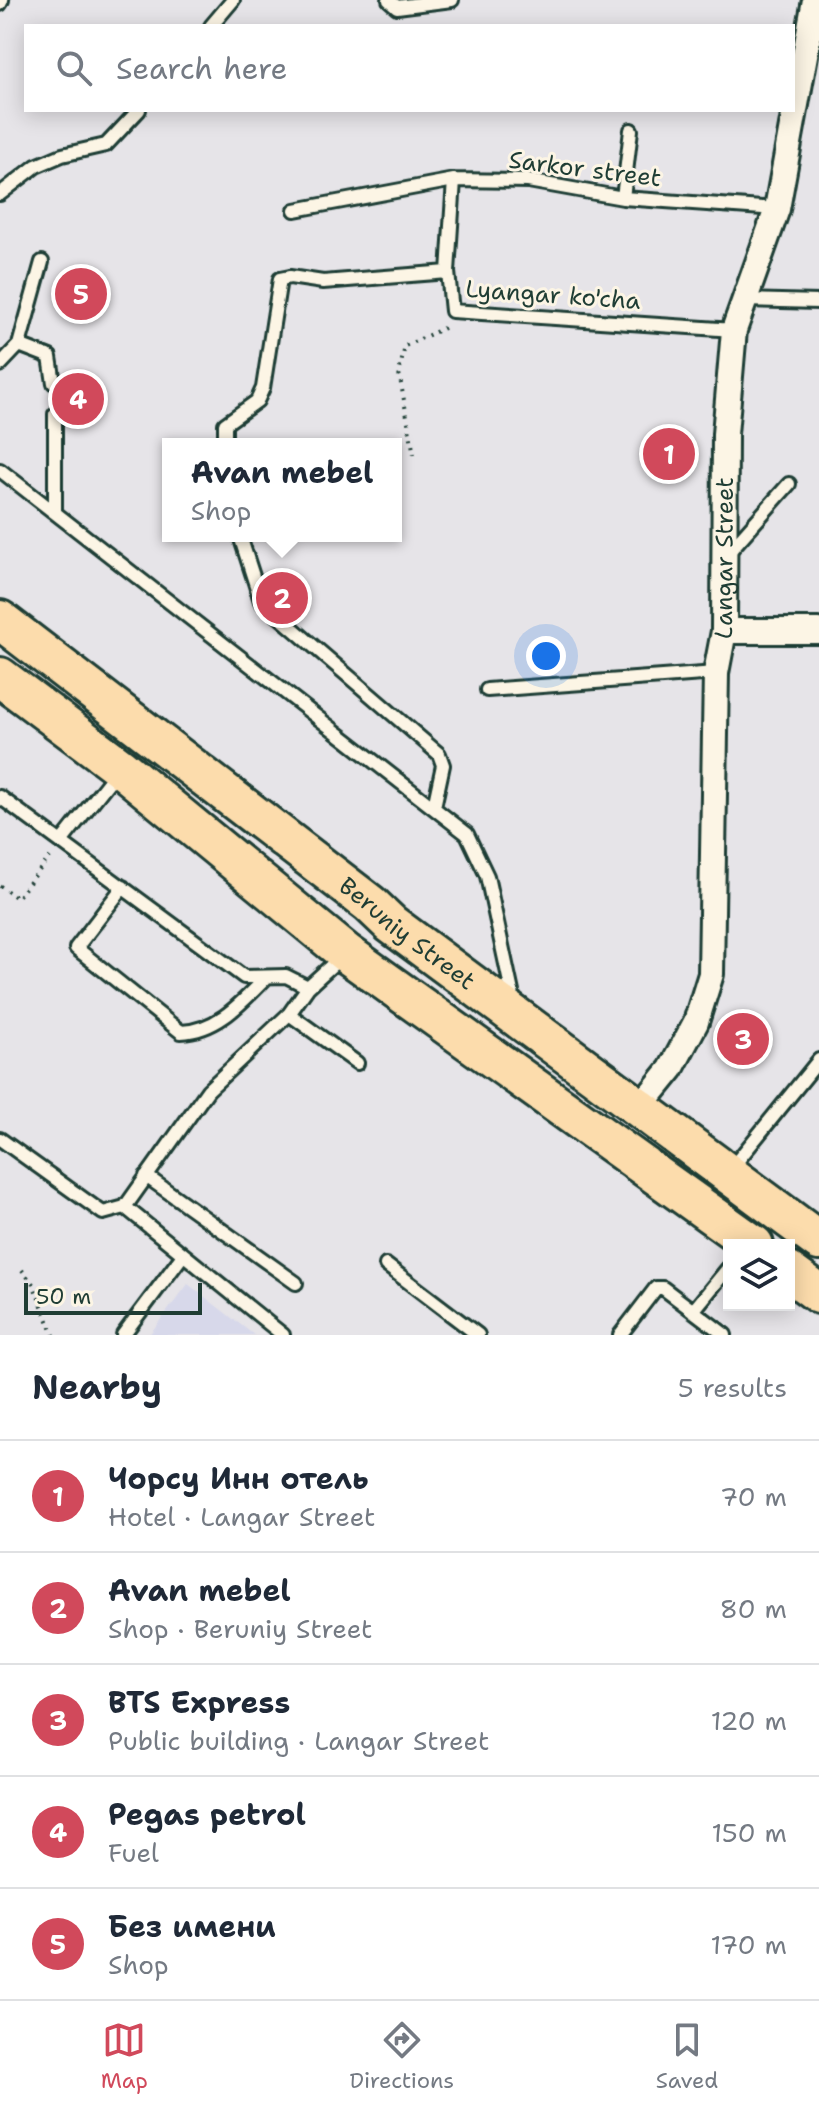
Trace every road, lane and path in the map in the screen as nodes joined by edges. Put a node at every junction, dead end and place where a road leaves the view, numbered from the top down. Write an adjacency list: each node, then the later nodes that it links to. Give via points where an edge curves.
1 (233, 0): 5 (lane)
2 (389, 0): 3 (lane, via 397,7)
3 (452, 0)
4 (815, 0): 11 (street, Langar Street, via 806,80)
5 (213, 24)
6 (137, 112): 9 (lane, via 106,145 36,166)
7 (631, 130): 10 (lane)
8 (454, 180): 10 (lane, Sarkor street, via 528,181); 12 (lane, Sarkor street); 14 (lane, Lyangar ko'cha)
9 (0, 194)
10 (623, 198): 11 (lane, Sarkor street)
11 (777, 209): 15 (street, Langar Street)
12 (295, 210)
13 (42, 262): 19 (lane)
14 (448, 272): 17 (lane, Lyangar ko'cha); 23 (lane, via 323,282 280,279 263,388 257,401 225,424)
15 (744, 300): 16 (lane); 18 (street, Langar Street)
16 (819, 302)
17 (452, 311): 18 (lane, Lyangar ko'cha); 24 (path, via 449,325 405,346 399,373)
18 (734, 330): 29 (street, Langar Street, via 725,434)
19 (19, 345): 20 (lane); 21 (lane, via 50,357)
20 (0, 365)
21 (54, 383)
22 (55, 414): 27 (lane)
23 (225, 438)
24 (414, 455)
25 (0, 470): 27 (lane)
26 (789, 484): 29 (lane)
27 (55, 512): 38 (lane)
28 (242, 542): 38 (lane, via 261,601 439,754 443,765)
29 (726, 555): 31 (street, Langar Street)
30 (0, 620): 42 (main road, Beruniy Street)
31 (724, 631): 32 (street); 33 (street, Langar Street)
32 (819, 631)
33 (716, 673): 35 (lane); 50 (street, Langar Street, via 711,974 696,1022 671,1069)
34 (0, 677): 36 (main road, Beruniy Street)
35 (487, 690)
36 (120, 767): 39 (lane); 43 (main road, Beruniy Street)
37 (0, 797): 39 (lane)
38 (434, 807): 47 (lane, via 467,834 487,876)
39 (61, 842): 40 (path, via 17,898); 41 (lane)
40 (0, 886)
41 (123, 887): 44 (lane, via 244,977); 44 (lane, via 76,948 181,1032 198,1031 230,1014)
42 (391, 924): 43 (main road); 47 (main road, Beruniy Street)
43 (346, 953): 45 (lane); 55 (main road, Beruniy Street)
44 (267, 977): 45 (lane, via 286,976)
45 (308, 987): 46 (lane)
46 (289, 1014): 49 (lane); 53 (lane, via 208,1090)
47 (517, 1017): 50 (main road, Beruniy Street)
48 (819, 1060): 52 (lane)
49 (357, 1063)
50 (641, 1106): 52 (main road, Beruniy Street)
51 (0, 1139): 54 (lane, via 103,1213)
52 (728, 1173): 56 (main road, Beruniy Street)
53 (146, 1176): 54 (lane); 62 (lane)
54 (125, 1207): 57 (lane)
55 (730, 1239)
56 (819, 1241)
57 (183, 1255): 66 (lane); 67 (lane)
58 (386, 1265): 68 (lane)
59 (22, 1270): 65 (path)
60 (723, 1276): 64 (lane)
61 (795, 1276): 63 (main road)
62 (296, 1283)
63 (819, 1294)
64 (693, 1311): 69 (lane, via 656,1288); 70 (lane)
65 (54, 1335)
66 (123, 1335)
67 (283, 1335)
68 (478, 1335)
69 (620, 1335)
70 (725, 1335)

